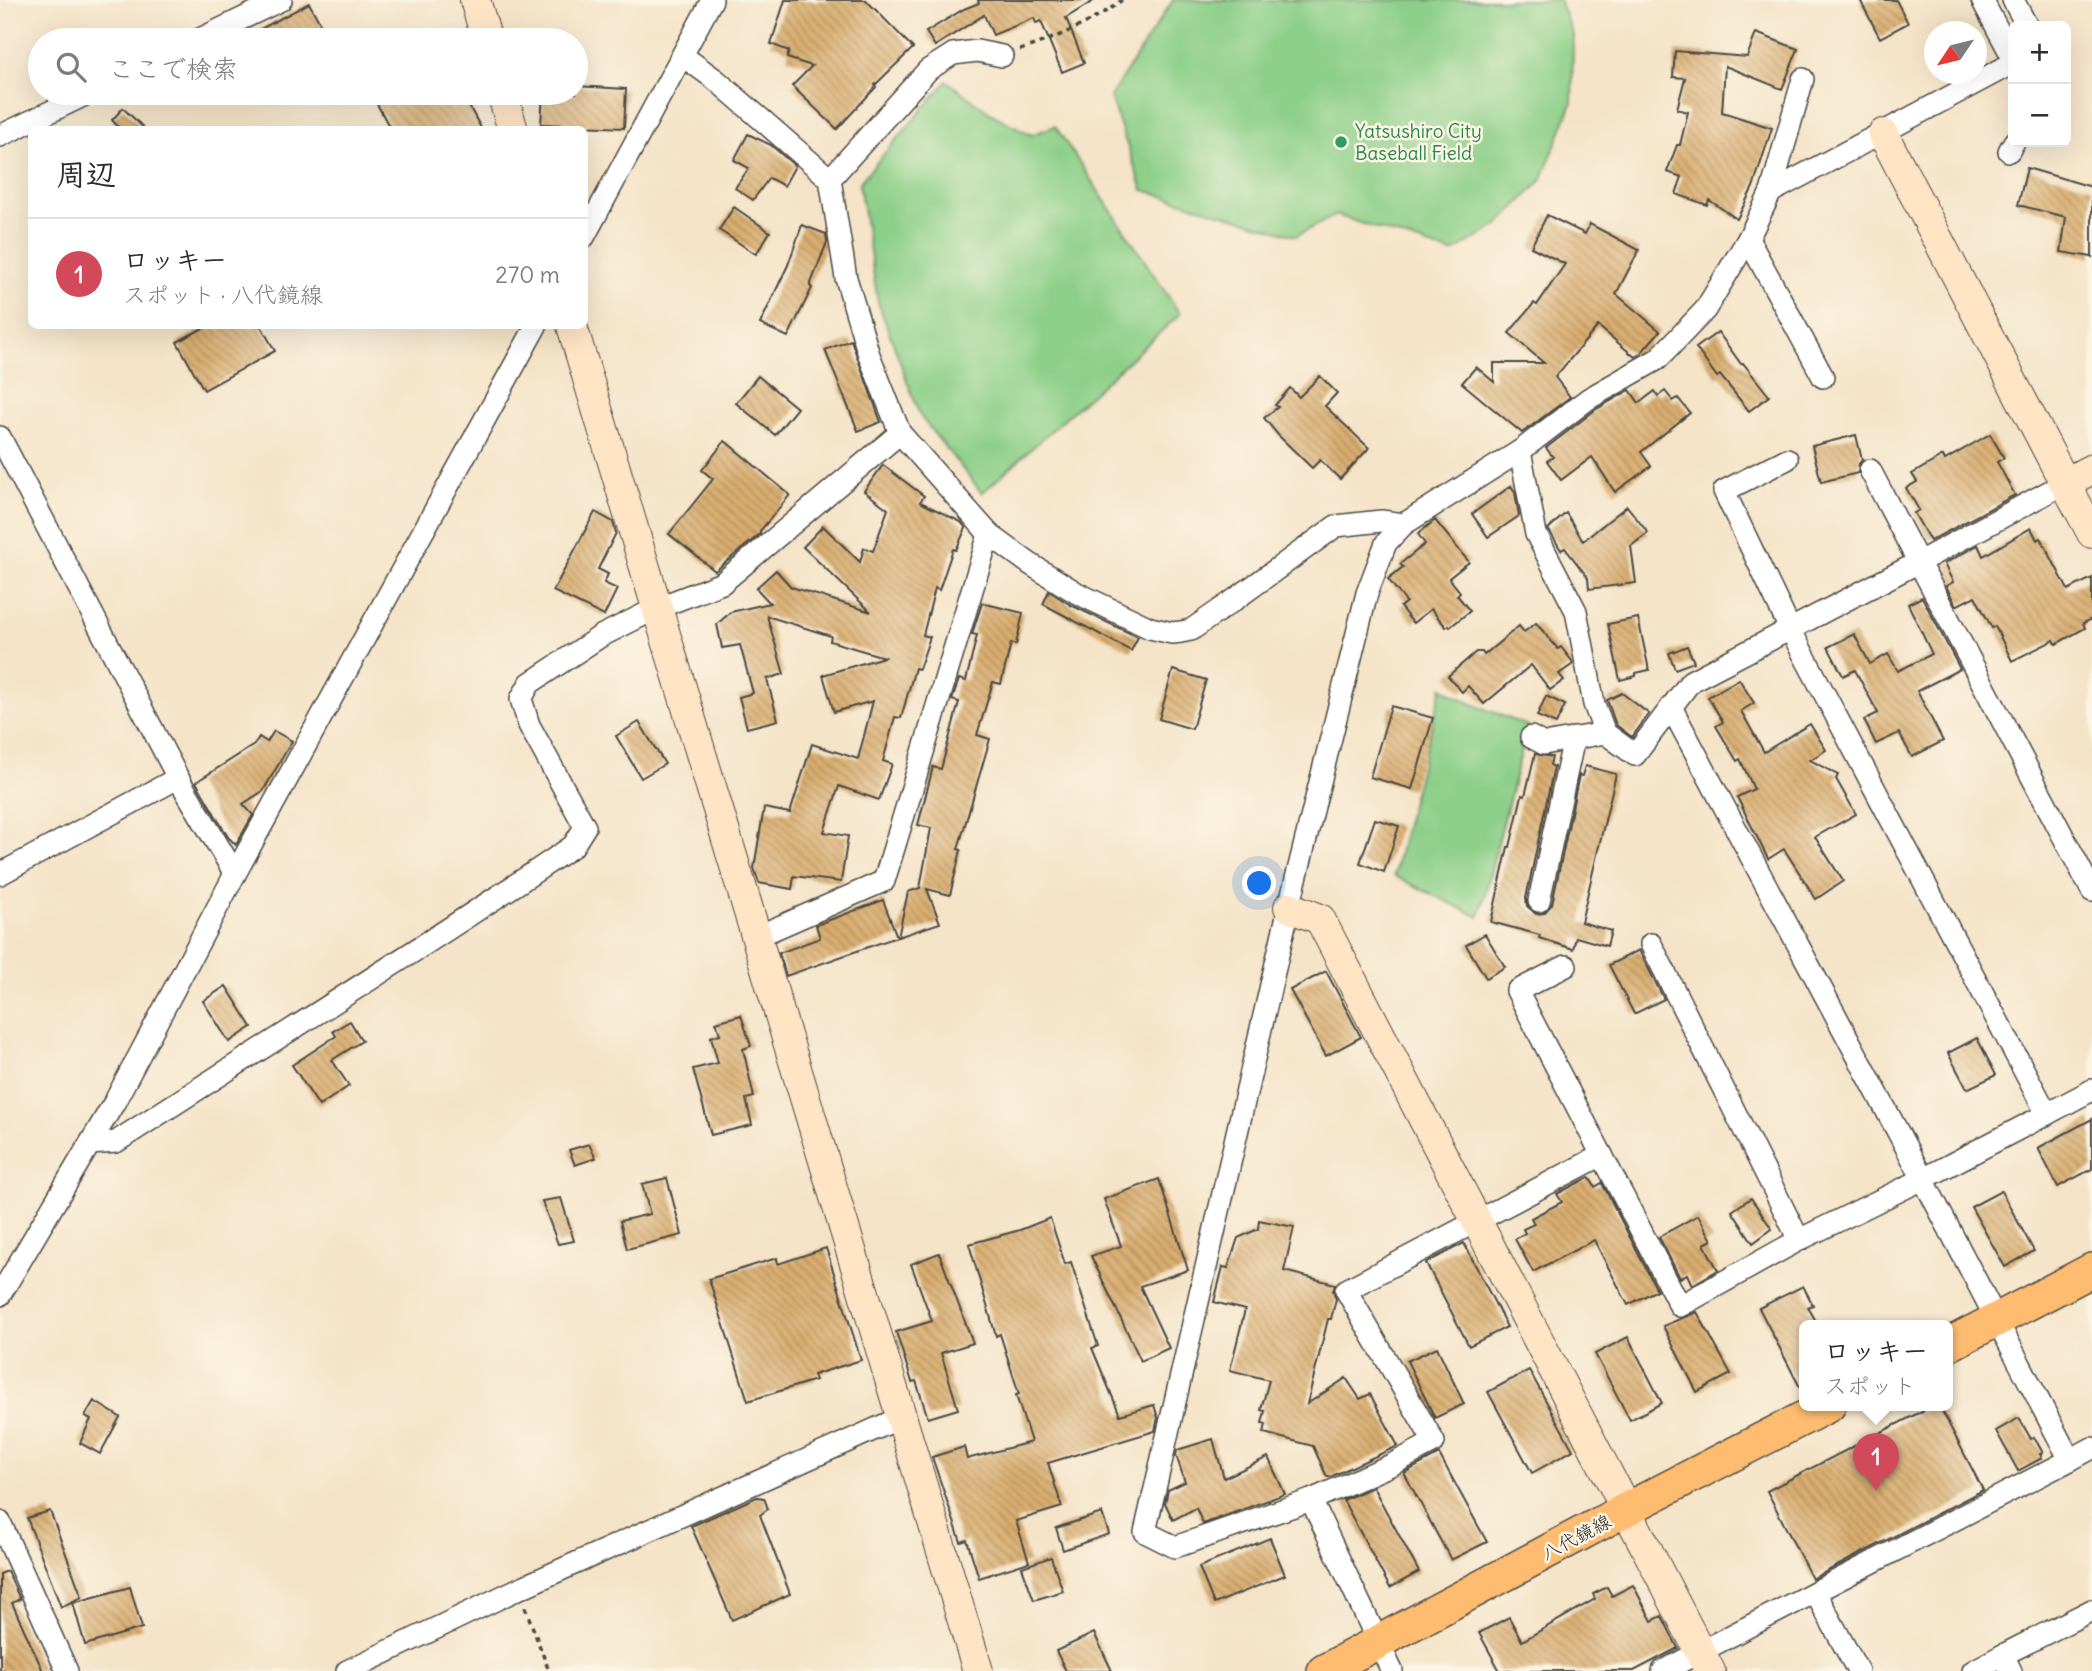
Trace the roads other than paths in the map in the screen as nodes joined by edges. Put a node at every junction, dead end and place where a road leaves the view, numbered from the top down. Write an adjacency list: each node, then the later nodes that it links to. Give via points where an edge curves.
1 (281, 0): 9 (street)
2 (475, 0): 10 (street)
3 (712, 0): 12 (street)
4 (1982, 0): 11 (street)
5 (2013, 0): 7 (street)
6 (2030, 0): 8 (street)
7 (2024, 21)
8 (2026, 21)
9 (223, 28)
10 (483, 28)
11 (2008, 50)
12 (683, 56): 21 (street); 23 (street)
13 (1002, 56): 21 (street, via 977,51 953,54 928,70)
14 (2008, 63): 19 (street)
15 (1803, 79): 22 (street)
16 (64, 105): 20 (street)
17 (506, 105): 18 (street)
18 (512, 126)
19 (1883, 134): 22 (street); 34 (street)
20 (0, 136)
21 (830, 179): 28 (street, via 846,278 869,355)
22 (1771, 192): 24 (street)
23 (588, 230)
24 (1748, 239): 27 (street); 30 (street, via 1705,310 1658,359 1588,399)
25 (534, 329): 47 (street)
26 (573, 329): 39 (street)
27 (1823, 377)
28 (901, 433): 37 (street); 39 (street, via 722,583)
29 (0, 437): 45 (street)
30 (1520, 451): 35 (street); 42 (street, via 1536,534 1576,611 1594,704)
31 (1787, 458): 40 (street, via 1724,491)
32 (2092, 469): 34 (street)
33 (1870, 470): 38 (street)
34 (2065, 483): 36 (street); 38 (street)
35 (1405, 524): 37 (street, via 1381,521 1336,526 1192,630 1172,633 1150,628 1077,593); 50 (street, via 1386,543 1367,593)
36 (2092, 533)
37 (989, 534): 51 (street, via 884,881)
38 (1919, 562): 40 (street); 48 (street)
39 (657, 608): 51 (street); 56 (street, via 601,636 540,676 521,699 528,725 585,827 573,846 116,1142)
40 (1790, 629): 41 (street, via 1691,681); 55 (street)
41 (1671, 707): 42 (street, via 1635,755); 58 (street)
42 (1605, 733): 44 (street)
43 (1531, 737): 44 (street, via 1544,744)
44 (1574, 738): 49 (street)
45 (178, 778): 46 (street); 47 (street)
46 (0, 874)
47 (235, 874): 56 (street)
48 (2089, 878)
49 (1539, 901)
50 (1289, 908): 59 (street, via 1320,919); 69 (street, via 1145,1532 1175,1547)
51 (756, 937): 66 (street)
52 (1651, 944): 60 (street)
53 (1566, 966): 57 (street, via 1517,991)
54 (2092, 1090): 55 (street)
55 (2047, 1114): 58 (street)
56 (90, 1144): 62 (street)
57 (1602, 1155): 59 (street); 60 (street, via 1680,1306)
58 (1923, 1179): 60 (street); 63 (street)
59 (1476, 1222): 69 (street, via 1346,1290 1434,1442); 70 (street)
60 (1799, 1240)
61 (2092, 1270): 63 (main road)
62 (0, 1295)
63 (1996, 1320): 64 (main road); 68 (street)
64 (1953, 1342)
65 (1817, 1411): 70 (main road, 八代鏡線)
66 (902, 1417): 78 (street); 79 (street)
67 (2092, 1448): 68 (street)
68 (2070, 1460): 72 (street)
69 (1311, 1500): 74 (street)
70 (1627, 1509): 74 (main road, 八代鏡線); 75 (street)
71 (0, 1522): 77 (street)
72 (1815, 1592): 75 (street); 82 (street)
73 (2092, 1610): 76 (street)
74 (1385, 1657): 80 (main road, 八代鏡線)
75 (1705, 1661): 81 (street)
76 (2007, 1663): 83 (street)
77 (67, 1671)
78 (347, 1671)
79 (978, 1671)
80 (1324, 1671)
81 (1663, 1671)
82 (1858, 1671)
83 (1973, 1671)

